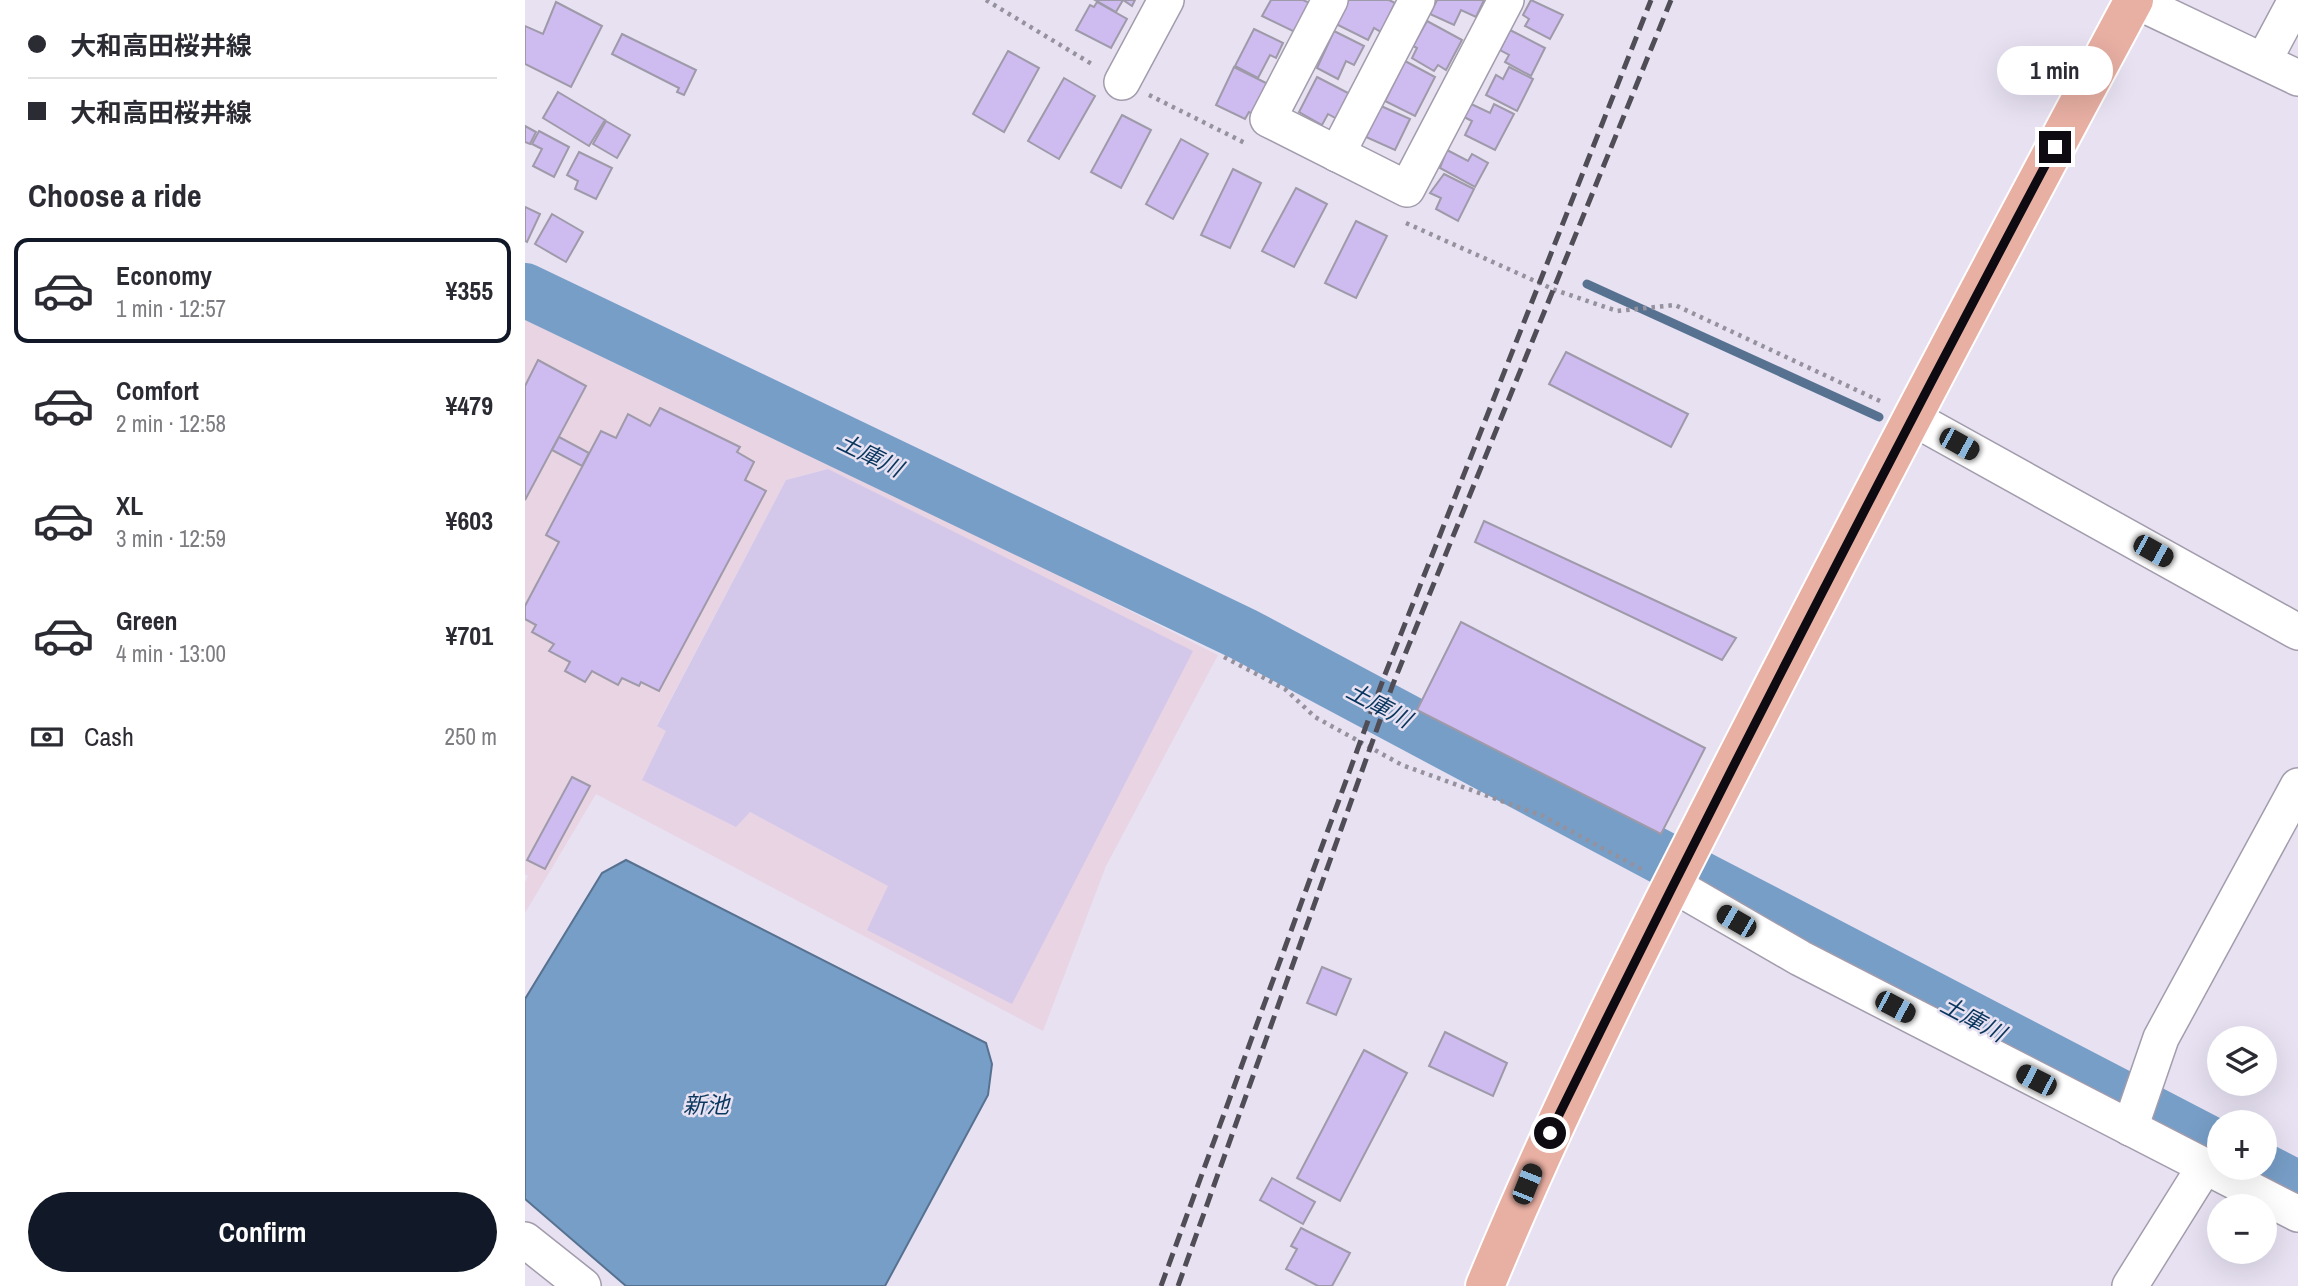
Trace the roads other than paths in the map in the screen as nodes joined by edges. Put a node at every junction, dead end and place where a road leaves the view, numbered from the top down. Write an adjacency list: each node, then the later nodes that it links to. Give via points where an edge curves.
1 (1166, 0): 9 (street)
2 (1330, 0): 10 (street, via 1268,119)
3 (1417, 0): 10 (street)
4 (1507, 0): 10 (street, via 1407,189)
5 (2134, 0): 7 (street); 11 (main road)
6 (2296, 0): 7 (street)
7 (2264, 60): 8 (street)
8 (2298, 78)
9 (1122, 82)
10 (1337, 154)
11 (1911, 417): 12 (street); 14 (main road)
12 (2298, 632)
13 (2298, 786): 15 (street, via 2161,1038)
14 (1678, 872): 15 (street, via 1800,958); 20 (main road, via 1538,1158)
15 (2130, 1127): 16 (street)
16 (2205, 1166): 17 (street); 21 (street)
17 (2298, 1214)
18 (525, 1240): 19 (street)
19 (583, 1286)
20 (1485, 1286)
21 (2130, 1286)

